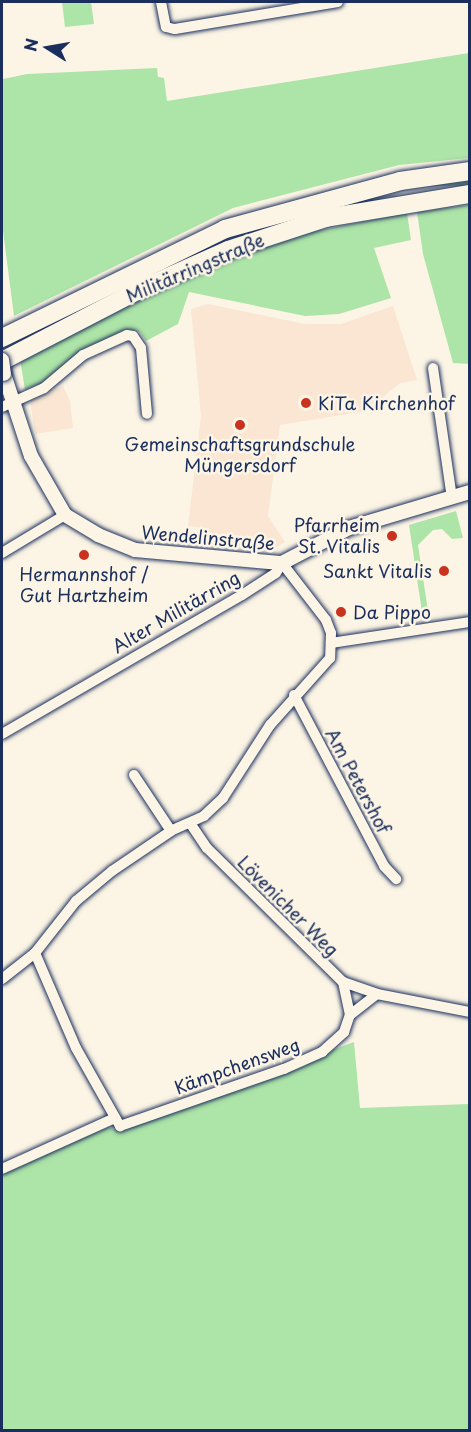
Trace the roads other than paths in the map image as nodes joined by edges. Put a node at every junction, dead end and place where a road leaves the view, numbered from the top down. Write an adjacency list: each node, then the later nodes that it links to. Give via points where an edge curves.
1 (161, 2): 2 (street, via 166,27 175,29)
2 (338, 2)
3 (470, 171): 5 (highway, Militärringstraße, via 400,181 225,230)
4 (470, 194): 6 (highway, Militärringstraße, via 326,219 228,250 141,289)
5 (2, 338)
6 (2, 365): 8 (street, Wendelinstraße)
7 (433, 368): 11 (street)
8 (6, 404): 9 (street, via 44,388 83,355 127,335 133,336 141,348); 12 (street, Wendelinstraße)
9 (147, 414)
10 (470, 492): 11 (street, Alter Militärring)
11 (452, 498): 14 (street, Alter Militärring, via 349,528)
12 (65, 515): 13 (street); 14 (street, Wendelinstraße, via 98,535 135,550)
13 (2, 554)
14 (282, 563): 16 (street, Wendelinstraße, via 327,620); 18 (street, Alter Militärring, via 276,573 242,595)
15 (469, 622): 16 (street)
16 (331, 643): 17 (street, via 330,658)
17 (294, 695): 20 (street, via 223,798); 22 (street, Am Petershof, via 384,866)
18 (2, 734)
19 (134, 775): 21 (street)
20 (190, 823): 21 (street); 25 (street, Lövenicher Weg, via 207,848)
21 (171, 831): 23 (street, via 82,896)
22 (396, 879)
23 (35, 953): 24 (street); 29 (street, via 76,1048)
24 (2, 979)
25 (343, 982): 26 (street, Lövenicher Weg); 28 (street)
26 (377, 994): 27 (street, Lövenicher Weg); 28 (street)
27 (470, 1012)
28 (350, 1015): 29 (street, Kämpchensweg, via 344,1032 322,1052 284,1069)
29 (117, 1122): 30 (street, Kämpchensweg)
30 (2, 1169)

